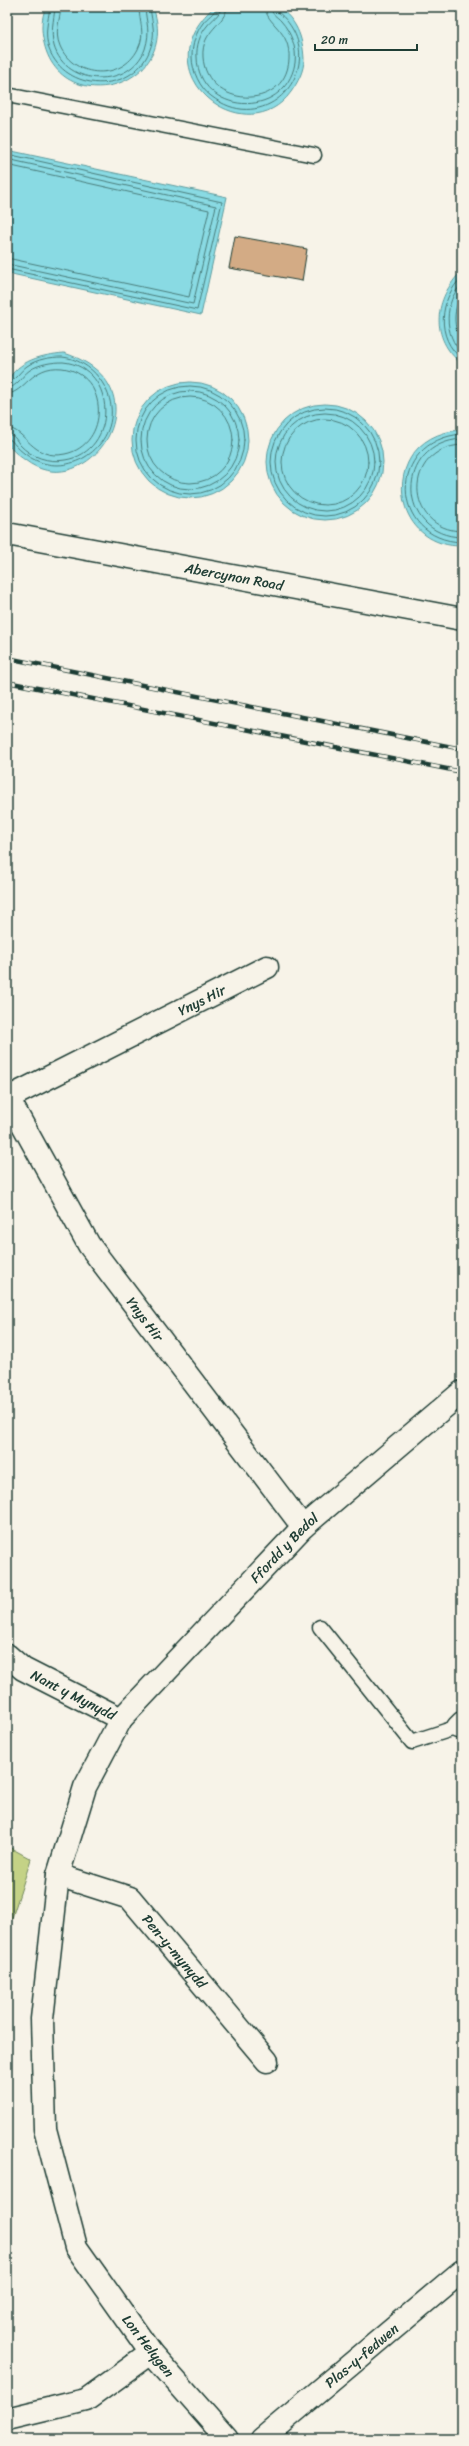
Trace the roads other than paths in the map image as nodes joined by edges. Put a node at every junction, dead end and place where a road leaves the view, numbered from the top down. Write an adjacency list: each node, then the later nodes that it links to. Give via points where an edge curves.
1 (7, 95): 2 (lane)
2 (314, 155)
3 (7, 534): 4 (street, Abercynon Road)
4 (462, 619)
5 (267, 967): 6 (street, Ynys Hir)
6 (8, 1097): 8 (street, Ynys Hir, via 89,1245)
7 (462, 1392): 8 (street, Ffordd y Bedol)
8 (303, 1527): 11 (street, Ffordd y Bedol)
9 (320, 1627): 12 (lane, via 412,1742)
10 (7, 1655): 11 (street, Nant y Mynydd, via 23,1669)
11 (121, 1719): 13 (street, Ffordd y Bedol, via 85,1787)
12 (460, 1725)
13 (58, 1875): 14 (street, Pen-y-mynydd, via 130,1898); 15 (street, Ffordd y Bedol, via 42,2019 45,2129)
14 (267, 2061)
15 (76, 2247): 17 (street, Lon Helygen)
16 (462, 2271): 20 (street, Plas-y-fedwen)
17 (150, 2353): 18 (street, via 86,2400); 19 (street, Lon Helygen)
18 (7, 2420)
19 (227, 2439)
20 (262, 2439)

